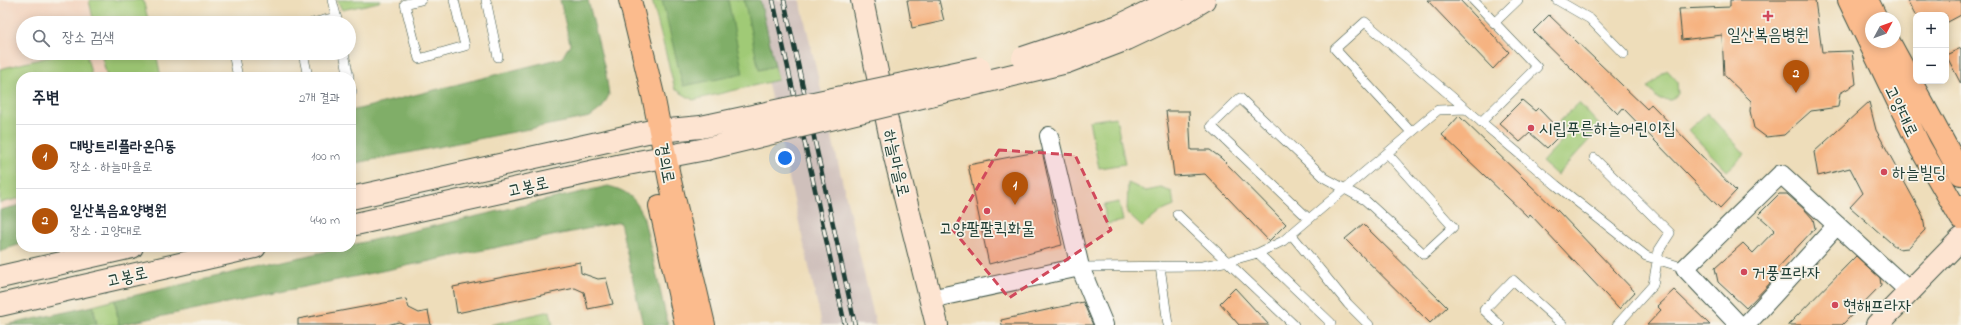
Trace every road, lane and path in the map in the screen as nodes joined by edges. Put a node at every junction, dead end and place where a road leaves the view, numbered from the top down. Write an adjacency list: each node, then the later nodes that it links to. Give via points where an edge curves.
1 (332, 0): 15 (lane)
2 (421, 0): 3 (lane, via 405,4 419,59 465,46)
3 (454, 0)
4 (486, 0): 19 (lane)
5 (615, 0): 28 (main road, 경의로, via 640,98)
6 (630, 0): 28 (main road, 경의로)
7 (862, 0): 54 (main road, 하늘마을로, via 893,148)
8 (1472, 0): 16 (lane)
9 (1518, 0): 16 (lane)
10 (1557, 0): 18 (lane, via 1590,19)
11 (1849, 0): 38 (main road, 고양대로, via 1920,147)
12 (1866, 0): 14 (main road)
13 (1187, 4): 28 (main road, 고봉로, bridge, via 1010,62 701,127); 33 (main road, 고봉로, bridge, via 1127,39 1067,62)
14 (1873, 12)
15 (336, 16)
16 (1494, 22): 27 (lane, via 1538,67)
17 (1892, 48): 34 (main road, 고양대로)
18 (1624, 54)
19 (498, 57)
20 (234, 60): 23 (lane)
21 (304, 60): 24 (lane)
22 (345, 60): 25 (lane)
23 (237, 72)
24 (307, 72)
25 (347, 72)
26 (1466, 109): 27 (lane); 29 (lane, via 1438,110); 29 (lane, via 1365,22 1334,49)
27 (1481, 122): 47 (lane, via 1646,256)
28 (654, 132): 33 (main road, 경의로); 36 (main road, 고봉로)
29 (1411, 132): 31 (lane)
30 (1049, 136): 49 (street)
31 (1387, 153): 35 (lane); 35 (lane, via 1453,227 1424,254 1366,200)
32 (1594, 158): 47 (lane, via 1670,233 1659,250)
33 (658, 159): 40 (main road, 고봉로, via 622,164); 56 (main road, 경의로); 57 (main road, 경의로)
34 (1961, 174)
35 (1345, 188): 39 (lane); 39 (lane, via 1325,178 1240,98 1211,126)
36 (356, 197)
37 (1177, 214): 48 (lane)
38 (1961, 218)
39 (1309, 219): 42 (lane)
40 (356, 224)
41 (1837, 225): 51 (street, via 1781,174); 53 (street); 68 (street)
42 (1291, 234): 46 (lane, via 1283,241); 63 (lane, via 1348,304)
43 (1961, 239): 53 (main road)
44 (110, 252): 52 (main road, 고봉로)
45 (233, 252): 55 (main road, 고봉로)
46 (1258, 253): 48 (lane); 62 (lane, via 1331,324)
47 (1657, 259): 51 (lane); 66 (lane, via 1653,285)
48 (1229, 261): 50 (lane, via 1202,266); 61 (lane)
49 (1080, 266): 50 (lane); 54 (street); 59 (street)
50 (1160, 266): 60 (lane)
51 (1684, 268): 67 (street)
52 (0, 277)
53 (1909, 291): 69 (main road)
54 (930, 299): 58 (main road, 하늘마을로)
55 (0, 305)
56 (686, 325)
57 (704, 325)
58 (937, 325)
59 (1104, 325)
60 (1168, 325)
61 (1294, 325)
62 (1329, 325)
63 (1369, 325)
64 (1500, 325): 65 (lane, via 1484,310 1513,280)
65 (1563, 325)
66 (1617, 325)
67 (1739, 325)
68 (1746, 325)
69 (1876, 325)

